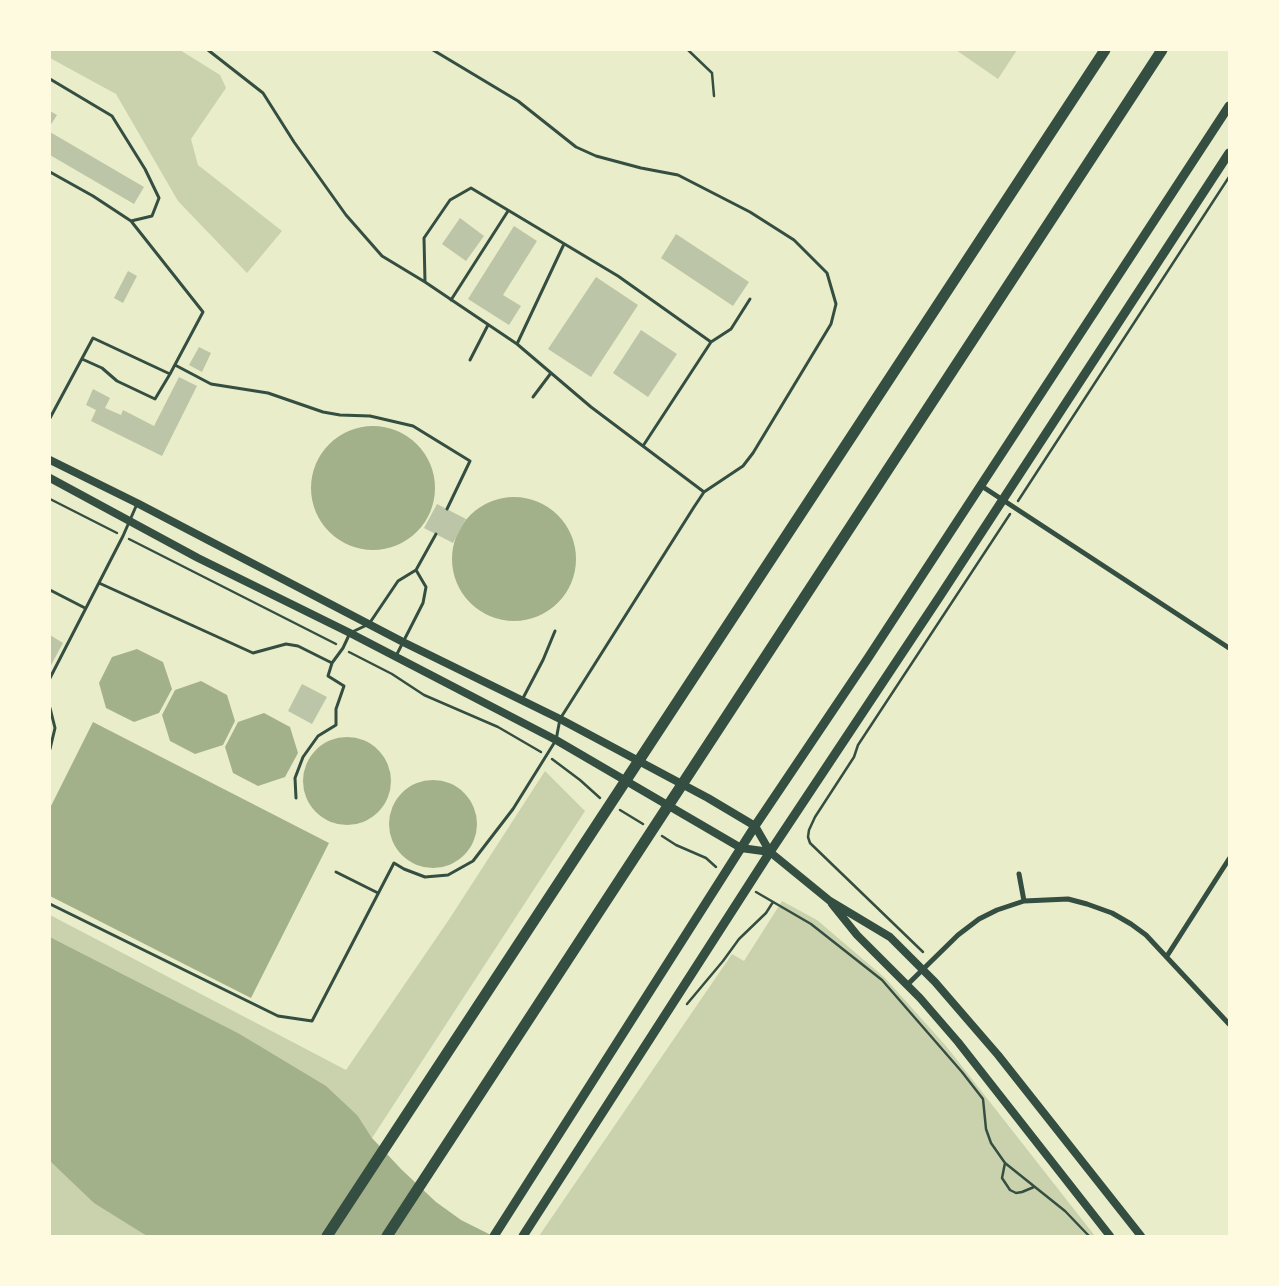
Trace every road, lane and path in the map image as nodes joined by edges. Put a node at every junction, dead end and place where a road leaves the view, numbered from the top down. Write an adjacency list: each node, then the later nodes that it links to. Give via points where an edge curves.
1 (208, 50): 15 (lane, via 264,92 294,142 335,199 382,256)
2 (433, 50): 32 (lane, via 518,101 576,147 596,156 678,175 750,212 794,240 827,273 836,304 831,324 753,453 743,466)
3 (688, 50): 7 (path, via 712,73)
4 (1105, 50): 86 (highway)
5 (1162, 50): 87 (highway)
6 (50, 79): 13 (lane, via 112,116 145,169 159,198 152,216)
7 (714, 96)
8 (1229, 106): 31 (main road)
9 (1229, 153): 34 (main road)
10 (50, 172): 13 (lane)
11 (1229, 177): 36 (path)
12 (508, 211): 14 (lane); 15 (lane, via 471,188 450,200 424,238); 17 (lane)
13 (131, 222): 23 (lane, via 203,312)
14 (564, 244): 19 (lane, via 618,276); 20 (lane)
15 (425, 282): 17 (lane)
16 (750, 299): 19 (lane, via 731,329)
17 (451, 300): 18 (lane)
18 (488, 325): 20 (lane); 22 (lane)
19 (711, 342): 28 (lane)
20 (517, 344): 24 (lane)
21 (82, 359): 25 (lane, via 93,338); 25 (lane, via 155,399); 27 (lane)
22 (470, 360)
23 (175, 365): 25 (lane); 37 (lane, via 211,384 268,394 323,412 370,416 413,426 470,461)
24 (552, 373): 26 (lane); 28 (lane)
25 (170, 374)
26 (533, 397)
27 (50, 418)
28 (643, 446): 32 (lane)
29 (50, 460): 35 (street)
30 (50, 478): 38 (street)
31 (980, 485): 34 (street); 64 (main road)
32 (704, 492): 56 (lane)
33 (50, 498): 40 (path)
34 (1002, 500): 36 (street); 67 (main road)
35 (137, 503): 38 (lane); 45 (street)
36 (1014, 507): 50 (street); 78 (path, via 858,745 854,757 809,830 810,843)
37 (447, 509)
38 (129, 521): 40 (lane); 47 (street)
39 (436, 534): 41 (lane)
40 (123, 536): 42 (lane); 49 (path)
41 (416, 570): 45 (lane, via 398,581); 48 (lane, via 426,587 423,602)
42 (99, 582): 44 (lane); 52 (lane, via 253,653 286,644 298,646)
43 (50, 590): 44 (lane)
44 (85, 609): 53 (lane)
45 (369, 624): 47 (lane); 48 (street)
46 (555, 631): 54 (lane)
47 (350, 633): 49 (lane); 51 (street)
48 (403, 642): 51 (lane); 54 (street)
49 (343, 648): 52 (lane); 59 (path, via 424,695 498,727)
50 (1229, 648)
51 (396, 657): 57 (street)
52 (332, 663): 60 (lane, via 328,676 344,686 336,709 336,725 318,736 303,757 295,778)
53 (50, 678)
54 (522, 700): 56 (street)
55 (50, 708): 58 (lane, via 55,728)
56 (560, 719): 57 (lane); 64 (street)
57 (556, 740): 59 (lane); 66 (street)
58 (50, 749)
59 (547, 755): 61 (path); 72 (lane, via 513,809 473,861 448,875 426,877 394,863)
60 (296, 798)
61 (606, 801)
62 (613, 806): 63 (path)
63 (645, 826)
64 (755, 826): 66 (main road); 67 (street)
65 (660, 835): 69 (path, via 706,858)
66 (741, 848): 67 (street); 88 (main road)
67 (770, 852): 74 (street); 89 (main road)
68 (1229, 859): 79 (street)
69 (715, 866)
70 (336, 872): 72 (lane)
71 (1019, 874): 75 (street)
72 (378, 893): 77 (lane, via 312,1021 278,1016)
73 (765, 898): 76 (path)
74 (830, 900): 80 (street, via 890,937); 81 (street, via 856,935)
75 (1024, 901): 79 (street, via 1068,899 1112,913 1146,935); 80 (street, via 979,919)
76 (773, 902): 82 (path); 84 (path, via 839,945 882,980 909,1009 983,1099 991,1144)
77 (50, 904)
78 (923, 952)
79 (1166, 956): 83 (street)
80 (922, 969): 81 (street); 92 (street, via 998,1054)
81 (907, 985): 91 (street, via 958,1042)
82 (682, 1011)
83 (1229, 1024)
84 (1005, 1163): 85 (path); 85 (path, via 1002,1178 1010,1190 1016,1193)
85 (1034, 1187): 90 (path, via 1065,1211)
86 (327, 1236)
87 (387, 1236)
88 (494, 1236)
89 (523, 1236)
90 (1089, 1236)
91 (1110, 1236)
92 (1141, 1236)

